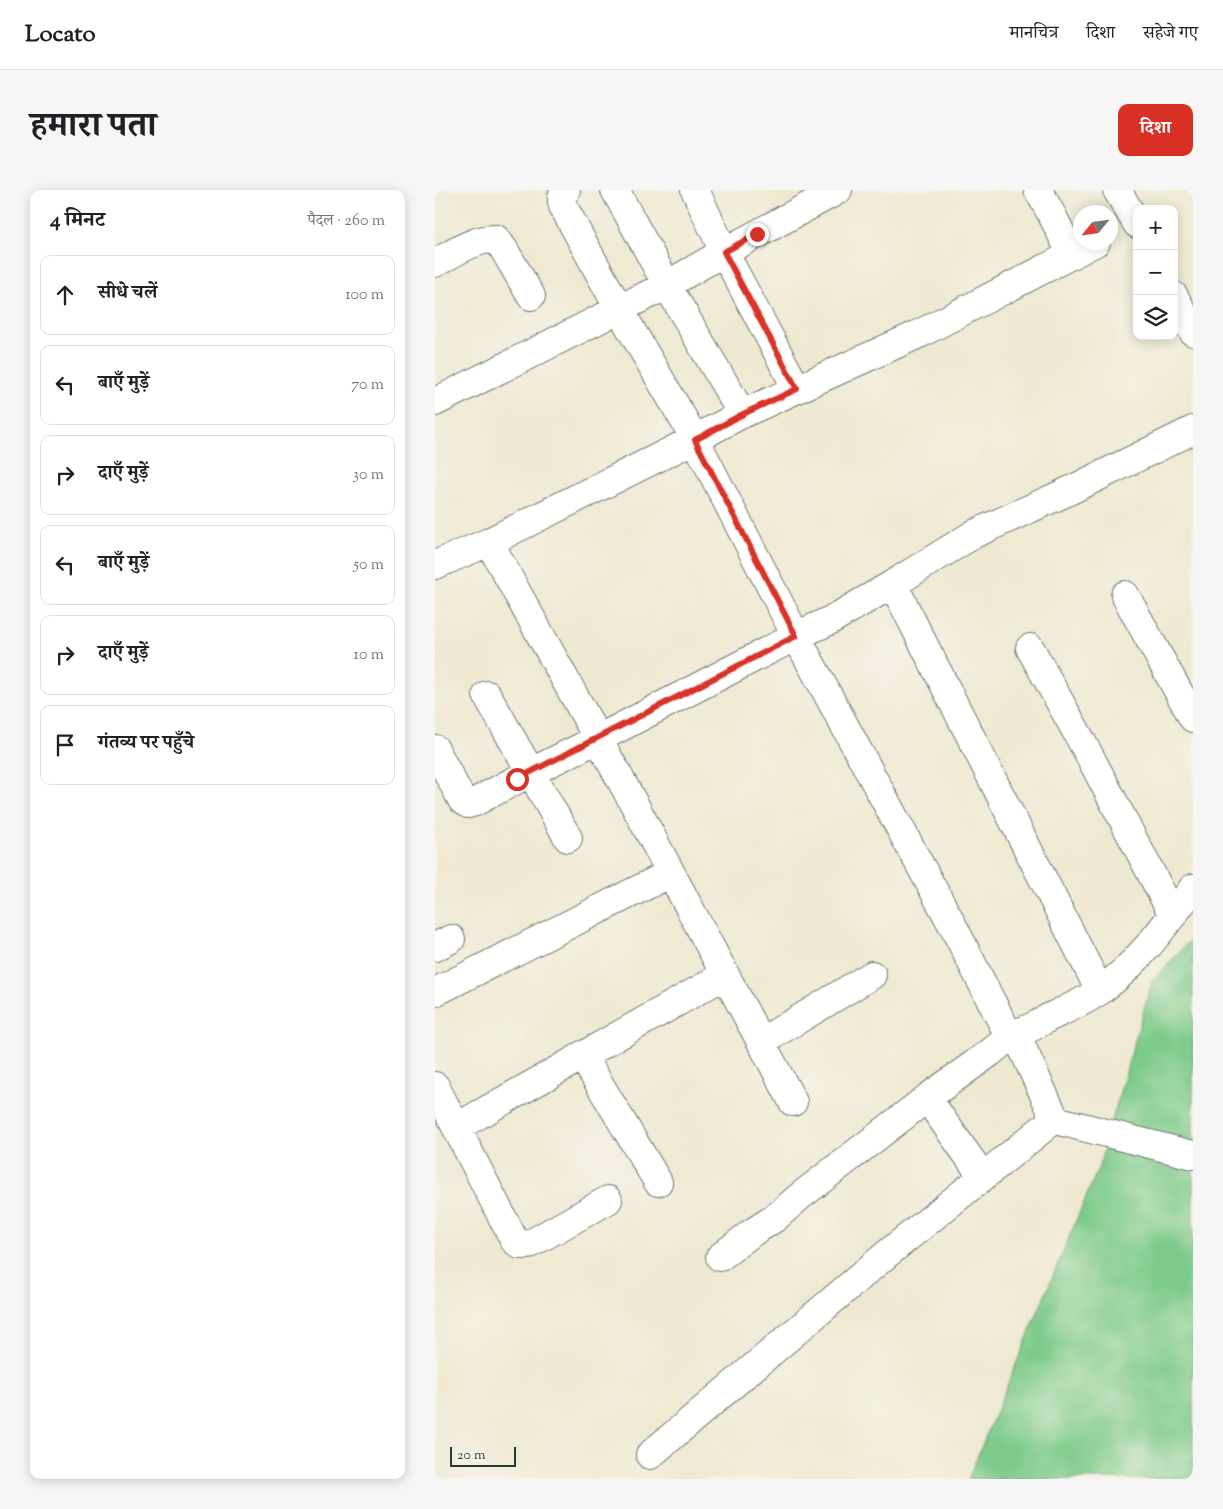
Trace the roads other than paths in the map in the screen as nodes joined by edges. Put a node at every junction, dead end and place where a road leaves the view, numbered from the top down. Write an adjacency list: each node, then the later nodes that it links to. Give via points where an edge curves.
1 (566, 190): 17 (street, via 561,200 563,206)
2 (615, 190): 14 (street)
3 (695, 190): 11 (street)
4 (838, 190): 11 (street)
5 (1038, 190): 12 (street)
6 (1117, 190): 7 (street)
7 (1133, 218)
8 (1133, 224): 9 (street)
9 (1118, 232)
10 (1081, 250): 12 (street)
11 (724, 252): 14 (street); 19 (street)
12 (1071, 255): 19 (street, via 928,329)
13 (435, 263): 15 (street, via 471,244 496,239)
14 (667, 285): 17 (street); 21 (street)
15 (531, 296)
16 (1178, 304): 18 (street)
17 (619, 309): 20 (street); 23 (street)
18 (1193, 332)
19 (797, 389): 21 (street)
20 (435, 402)
21 (743, 414): 23 (street)
22 (1193, 430): 26 (street, via 973,534)
23 (695, 440): 24 (street); 28 (street)
24 (489, 542): 25 (street); 32 (street)
25 (435, 566)
26 (893, 584): 28 (street); 41 (street)
27 (1125, 595): 31 (street)
28 (796, 636): 32 (street); 43 (street, via 1004,1026)
29 (1030, 648): 38 (street)
30 (487, 695): 34 (street)
31 (1193, 718)
32 (598, 739): 34 (street); 36 (street)
33 (435, 749): 34 (street, via 462,800 468,804)
34 (531, 772): 35 (street)
35 (568, 838)
36 (671, 873): 39 (street); 42 (street)
37 (1193, 888): 38 (street)
38 (1173, 915): 41 (street, via 1125,971)
39 (725, 975): 44 (street); 45 (street)
40 (872, 975): 44 (street)
41 (1100, 991): 43 (street)
42 (435, 992)
43 (1014, 1033): 47 (street); 49 (street, via 1051,1110)
44 (761, 1042): 48 (street)
45 (582, 1055): 50 (street); 53 (street)
46 (435, 1086): 50 (street)
47 (927, 1098): 52 (street); 55 (street, via 775,1218)
48 (793, 1102)
49 (1051, 1118): 51 (street); 52 (street, via 1046,1126)
50 (457, 1127): 54 (street, via 520,1245 528,1245)
51 (1193, 1155)
52 (983, 1177): 56 (street)
53 (658, 1182)
54 (608, 1200)
55 (720, 1257)
56 (650, 1455)

